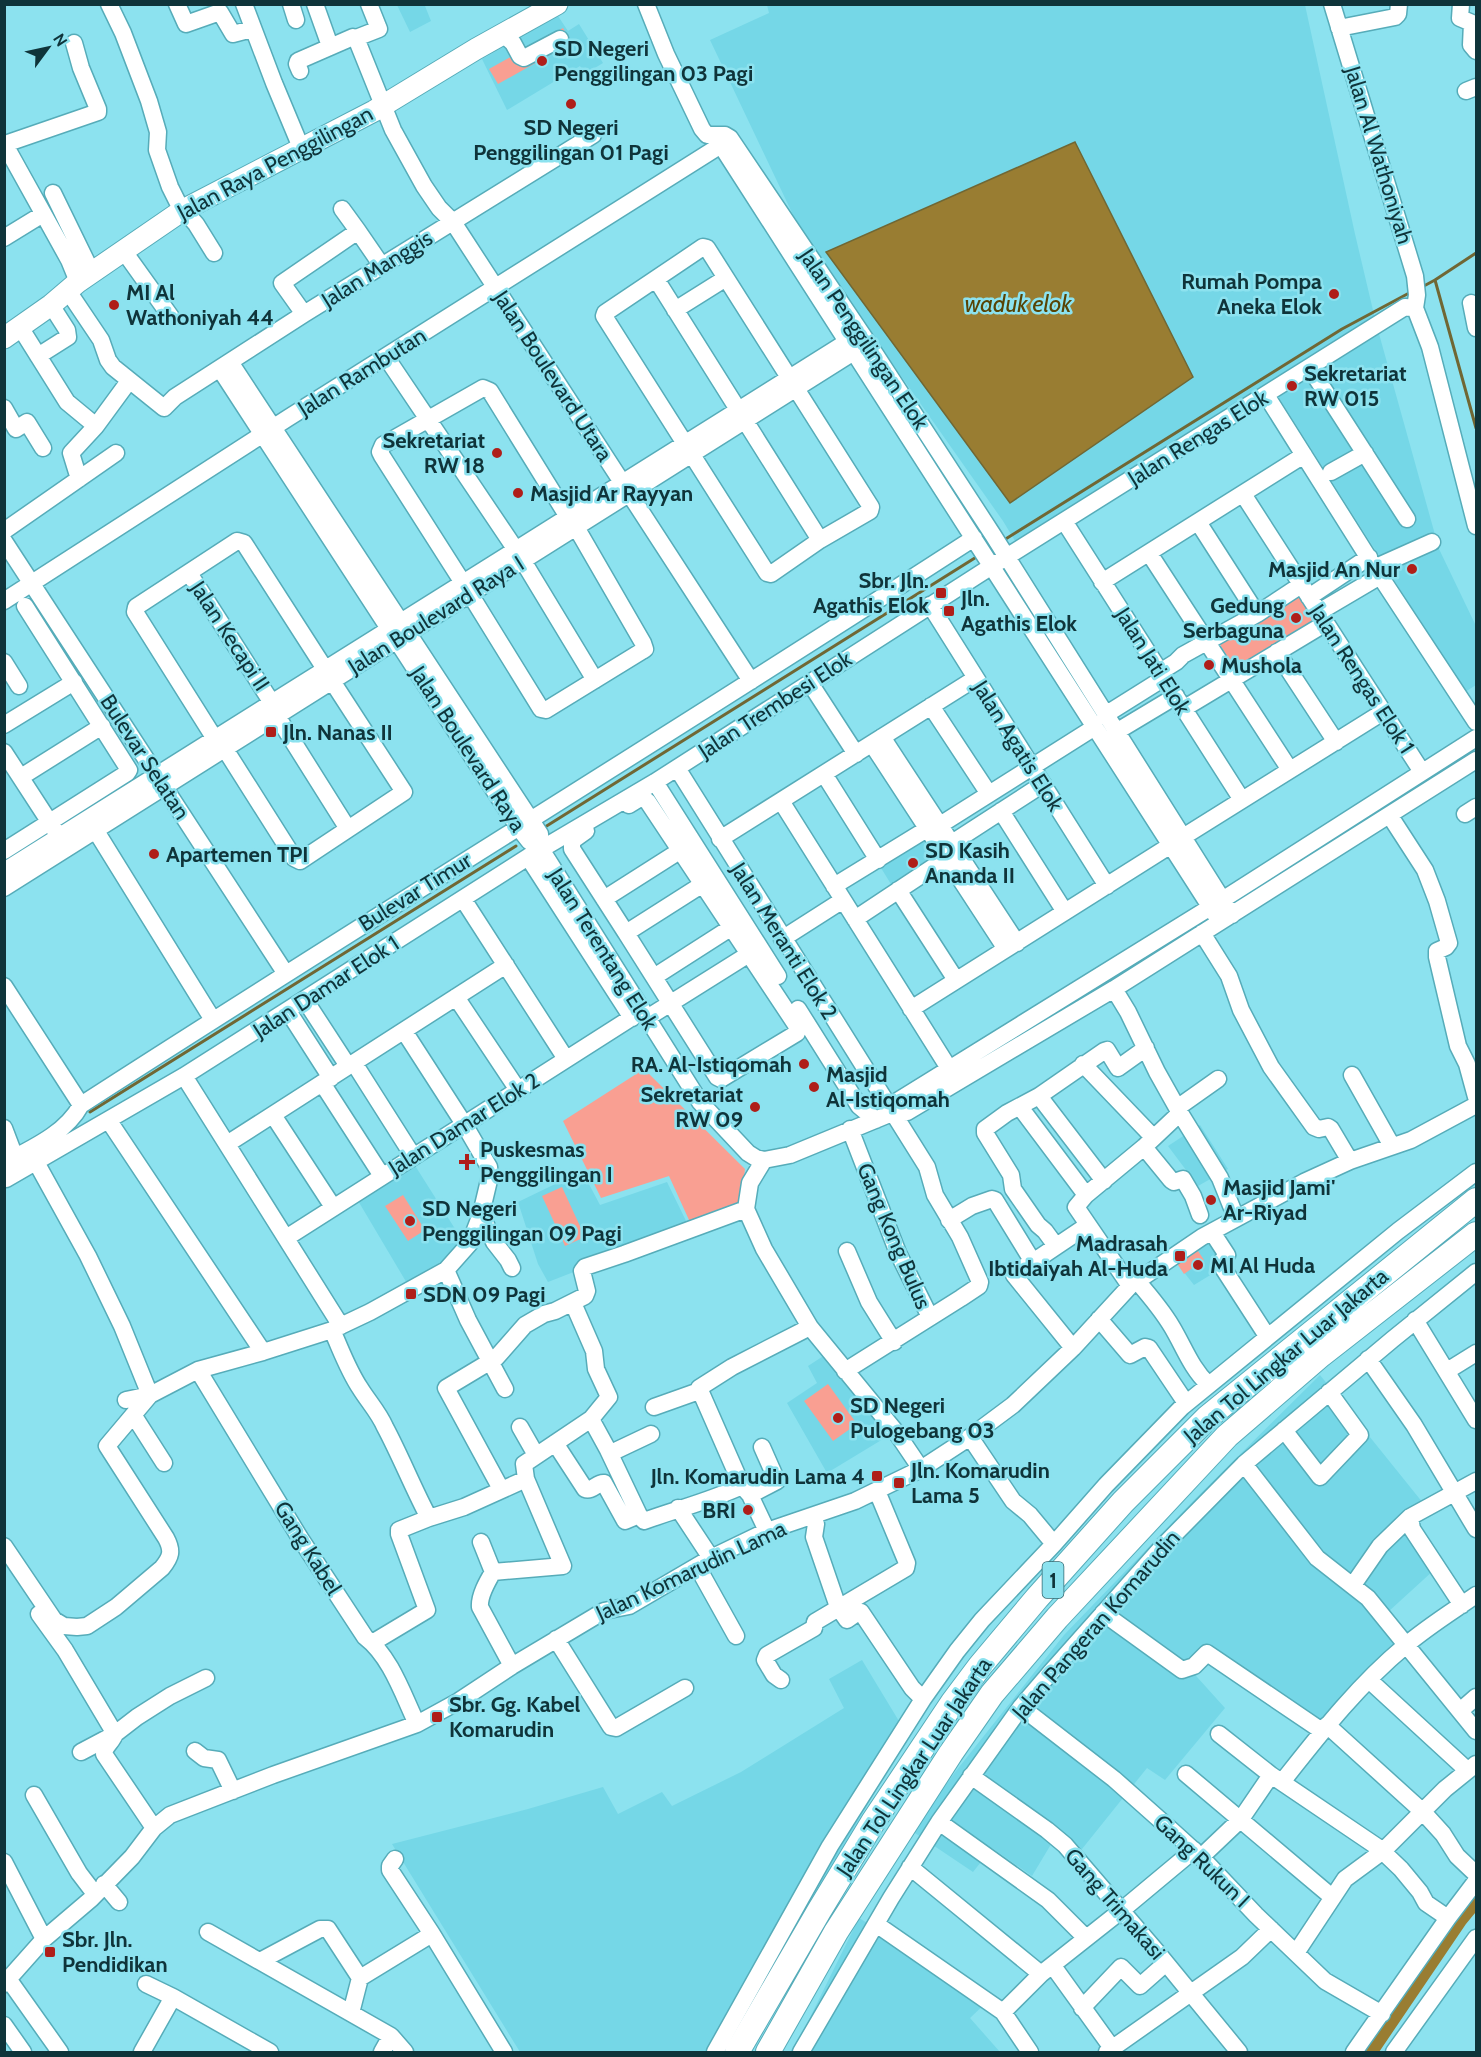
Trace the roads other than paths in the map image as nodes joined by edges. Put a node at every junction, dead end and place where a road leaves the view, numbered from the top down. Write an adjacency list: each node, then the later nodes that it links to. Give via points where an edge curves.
1 (110, 4): 27 (street, via 156,122 160,162)
2 (177, 4): 12 (street, via 186,24 220,12 233,34)
3 (244, 4): 12 (street)
4 (315, 4): 17 (street)
5 (369, 4): 14 (street, via 379,29)
6 (557, 4): 13 (main road, Jalan Raya Penggilingan)
7 (646, 4): 22 (street, Jalan Penggilingan Elok, via 702,129)
8 (1332, 4): 11 (street, Jalan Al Wathoniyah)
9 (1399, 4): 11 (street, via 1395,17)
10 (1461, 4): 18 (street, via 1460,18 1472,23 1471,45)
11 (1339, 28): 39 (street, Jalan Al Wathoniyah, via 1415,276)
12 (252, 29): 24 (street)
13 (503, 34): 15 (street, via 524,58); 20 (main road, Jalan Raya Penggilingan)
14 (356, 39): 17 (street); 20 (street, Jalan Boulevard Utara)
15 (560, 39)
16 (74, 43): 23 (street, via 98,112)
17 (330, 46): 19 (street, via 298,62)
18 (1476, 51)
19 (300, 71)
20 (384, 105): 24 (main road, Jalan Raya Penggilingan); 29 (street, Jalan Boulevard Utara, via 395,114 416,149 447,203)
21 (594, 135): 29 (street, Jalan Manggis)
22 (719, 140): 38 (street, Jalan Rambutan); 47 (street, Jalan Penggilingan Elok, via 725,135 730,138)
23 (5, 143): 28 (street)
24 (302, 150): 27 (main road, Jalan Raya Penggilingan)
25 (53, 193): 37 (street)
26 (342, 209): 30 (street)
27 (183, 210): 32 (main road, Jalan Raya Penggilingan); 33 (street)
28 (43, 214): 31 (street); 37 (street)
29 (453, 222): 34 (street, Jalan Manggis); 38 (street, Jalan Boulevard Utara)
30 (358, 231): 34 (street); 43 (street, via 282,283)
31 (4, 238)
32 (123, 250): 37 (main road, Jalan Raya Penggilingan); 44 (street)
33 (214, 253)
34 (382, 266): 43 (street, Jalan Manggis)
35 (726, 278): 36 (street, via 704,247); 42 (street); 53 (street)
36 (656, 279): 42 (street); 61 (street, via 604,316)
37 (80, 282): 41 (main road, Jalan Raya Penggilingan); 52 (street, via 108,360)
38 (495, 287): 49 (street, Jalan Rambutan); 67 (street, Jalan Boulevard Utara)
39 (1416, 301): 51 (street, Jalan Rengas Elok); 73 (street, Jalan Al Wathoniyah)
40 (1472, 303): 45 (street)
41 (51, 305): 46 (main road, Jalan Raya Penggilingan); 48 (street, via 68,338)
42 (675, 310): 56 (street)
43 (304, 314): 50 (street, Jalan Manggis)
44 (171, 317)
45 (1476, 328)
46 (12, 332): 48 (street)
47 (858, 342): 53 (street, Jalan Boulevard Raya I); 77 (street, Jalan Penggilingan Elok); 80 (street, Jalan Penggilingan Elok)
48 (38, 356): 58 (street, via 68,402)
49 (387, 357): 57 (street); 59 (street, Jalan Rambutan)
50 (225, 366): 52 (street, Jalan Manggis, via 164,408); 59 (street, Jalan Boulevard Raya)
51 (1310, 368): 54 (street, Jalan Rengas Elok); 63 (street)
52 (129, 381): 58 (street)
53 (792, 383): 56 (street, Jalan Boulevard Raya I); 75 (street, via 872,508)
54 (1266, 395): 64 (street); 71 (street, Jalan Rengas Elok)
55 (4, 408): 60 (street, via 16,429 27,423)
56 (742, 415): 61 (street, Jalan Boulevard Raya I); 75 (street)
57 (428, 419): 70 (street, via 483,388 490,391); 81 (street); 87 (street, via 383,445 380,452)
58 (96, 426): 66 (street, via 70,455)
59 (268, 431): 86 (street, Jalan Rambutan); 94 (street, Jalan Boulevard Raya)
60 (43, 448)
61 (687, 449): 67 (street, Jalan Boulevard Raya I); 75 (street, via 767,573)
62 (116, 453): 66 (street)
63 (1365, 453): 65 (street); 69 (street)
64 (1304, 455): 68 (street); 83 (street)
65 (1331, 472)
66 (79, 478): 74 (street)
67 (626, 488): 70 (street, Jalan Boulevard Raya I); 103 (street, Jalan Boulevard Utara)
68 (1243, 494): 72 (street); 88 (street, Jalan Rengas Elok 1)
69 (1407, 519)
70 (572, 522): 81 (street, Jalan Boulevard Raya I); 101 (street, via 645,646)
71 (1064, 522): 80 (street, Jalan Rengas Elok); 85 (street, Jalan Jati Elok)
72 (1198, 522): 79 (street); 92 (street)
73 (1476, 526)
74 (4, 531)
75 (820, 540)
76 (4, 541): 86 (street, Bulevar Selatan)
77 (976, 541): 82 (street, Jalan Penggilingan Elok); 103 (street, Bulevar Timur)
78 (1432, 542): 83 (street)
79 (1149, 553): 85 (street); 95 (street)
80 (1005, 554): 82 (street, Jalan Trembesi Elok); 114 (street)
81 (519, 555): 87 (street, Jalan Boulevard Raya I); 101 (street)
82 (990, 563): 90 (street, Jalan Trembesi Elok); 114 (street)
83 (1375, 567): 88 (street); 93 (street); 111 (street)
84 (189, 573): 98 (street, via 237,541 244,543); 109 (street, Jalan Kecapi II); 118 (street, Jalan Kecapi II, via 136,607 135,612)
85 (1102, 582): 99 (street, Jalan Jati Elok)
86 (33, 583): 89 (street, Jalan Rambutan); 128 (street, Bulevar Selatan)
87 (467, 588): 94 (street, Jalan Boulevard Raya I); 101 (street, via 539,708 546,710)
88 (1305, 591): 92 (street); 93 (street, Jalan Rengas Elok 1)
89 (4, 601)
90 (930, 605): 100 (street, Jalan Agatis Elok); 105 (street, Jalan Trembesi Elok)
91 (25, 606): 104 (street)
92 (1257, 614): 95 (street)
93 (1323, 618): 96 (street); 110 (street, Jalan Rengas Elok 1)
94 (399, 631): 98 (street, Jalan Boulevard Raya I); 135 (street, Jalan Boulevard Raya)
95 (1206, 642): 99 (street, via 1183,655); 102 (street)
96 (1277, 652): 102 (street); 117 (street)
97 (4, 663): 106 (street)
98 (329, 675): 109 (street, Jalan Boulevard Raya I); 137 (street, via 405,790)
99 (1162, 675): 107 (street, Jalan Jati Elok); 114 (street)
100 (976, 678): 108 (street); 126 (street, Jalan Agatis Elok)
101 (595, 680)
102 (1231, 680): 107 (street); 123 (street)
103 (751, 681): 135 (street, Bulevar Timur)
104 (74, 682): 112 (street); 113 (street)
105 (810, 683): 120 (street); 122 (street, Jalan Trembesi Elok)
106 (19, 686)
107 (1179, 703): 114 (street); 131 (street, Jalan Jati Elok)
108 (931, 706): 116 (street); 130 (street)
109 (275, 709): 118 (street, Jalan Boulevard Raya I); 137 (street, Jalan Kecapi II)
110 (1383, 712): 117 (street); 124 (street, Jalan Rengas Elok 1)
111 (1476, 722)
112 (4, 725)
113 (102, 726): 127 (street); 139 (street, via 128,767 127,773)
114 (1104, 727): 126 (street); 141 (street)
115 (1476, 738): 124 (street)
116 (877, 740): 120 (street); 136 (street)
117 (1336, 742): 123 (street)
118 (220, 744): 128 (street, Jalan Boulevard Raya I); 137 (street, via 296,860)
119 (4, 752): 127 (street)
120 (856, 754): 125 (street)
121 (1476, 760): 134 (street)
122 (677, 768): 129 (street, Jalan Trembesi Elok); 140 (street, Jalan Meranti Elok 2)
123 (1290, 770): 131 (street)
124 (1422, 772): 156 (street)
125 (824, 774): 132 (street); 146 (street)
126 (1037, 776): 130 (street); 133 (street); 150 (street, Jalan Agatis Elok)
127 (21, 777): 139 (street)
128 (161, 781): 138 (street, Jalan Boulevard Raya I); 139 (street, Jalan Boulevard Raya I); 167 (street, Bulevar Selatan)
129 (655, 782): 145 (street, Jalan Trembesi Elok); 200 (street, Gang Kong Bulus, via 859,1106)
130 (989, 794): 136 (street)
131 (1242, 800): 141 (street)
132 (781, 801): 140 (street); 157 (street)
133 (1000, 811): 143 (street); 158 (street)
134 (1390, 816): 159 (street); 191 (street, via 1425,870 1437,901 1448,945 1437,951 1437,957 1458,1046)
135 (524, 824): 145 (street, Jalan Boulevard Raya); 167 (street, Bulevar Timur)
136 (933, 827): 143 (street); 146 (street)
137 (348, 829)
138 (96, 831): 139 (street, Jalan Boulevard Raya I); 178 (street)
139 (59, 836): 144 (street); 147 (street, Jalan Boulevard Raya I); 151 (street, Jalan Boulevard Raya I)
140 (720, 839): 163 (street, Jalan Meranti Elok 2)
141 (1177, 841): 150 (street); 156 (street)
142 (681, 850): 148 (street, via 648,802 640,798 573,841 572,849); 149 (street); 155 (street)
143 (949, 850): 152 (street); 164 (street)
144 (4, 851)
145 (535, 853): 153 (street, Jalan Terentang Elok); 154 (street, Jalan Damar Elok 1); 177 (street, Jalan Terentang Elok)
146 (878, 860): 157 (street)
147 (4, 871)
148 (593, 881): 153 (street); 155 (street)
149 (703, 884): 160 (street); 161 (street)
150 (1107, 886): 158 (street)
151 (4, 888)
152 (898, 890): 157 (street); 169 (street)
153 (571, 896): 177 (street, Jalan Terentang Elok)
154 (463, 899): 166 (street); 173 (street, Jalan Damar Elok 1)
155 (604, 899): 161 (street)
156 (1216, 902): 159 (street); 184 (street)
157 (845, 903): 163 (street); 175 (street)
158 (1065, 912): 164 (street)
159 (1226, 918): 162 (street)
160 (732, 927): 165 (street); 168 (street)
161 (626, 933): 168 (street)
162 (1202, 933): 171 (street); 209 (street, via 1229,976 1241,1010 1271,1067 1314,1127 1331,1129)
163 (784, 942): 196 (street, Jalan Meranti Elok 2)
164 (1011, 946): 169 (street)
165 (749, 954): 174 (street, Jalan Damar Elok 2); 174 (street, via 798,1031 724,1078 717,1077)
166 (506, 965): 172 (street); 181 (street)
167 (286, 974): 178 (street, Bulevar Timur)
168 (654, 977): 174 (street)
169 (956, 980): 175 (street)
170 (4, 986): 192 (street)
171 (1114, 989): 180 (street); 196 (street, via 907,1112)
172 (456, 997): 179 (street); 189 (street)
173 (304, 1000): 176 (street, Jalan Damar Elok 1); 183 (street)
174 (670, 1002): 177 (street, Jalan Damar Elok 2)
175 (911, 1009): 184 (street)
176 (288, 1011): 186 (street, Jalan Damar Elok 1); 188 (street)
177 (640, 1016): 181 (street, Jalan Damar Elok 2); 208 (street, Jalan Terentang Elok, via 700,1102 748,1153)
178 (213, 1020): 192 (street, Bulevar Timur)
179 (404, 1031): 183 (street); 199 (street)
180 (1146, 1048): 182 (street, via 1120,1068 1106,1050); 195 (street)
181 (566, 1059): 189 (street, Jalan Damar Elok 2)
182 (1083, 1064): 190 (street); 203 (street)
183 (351, 1065): 188 (street); 207 (street)
184 (950, 1070): 196 (street, via 900,1100)
185 (1352, 1075): 205 (street)
186 (184, 1076): 198 (street, Jalan Damar Elok 1); 204 (street)
187 (1218, 1079): 195 (street)
188 (326, 1080): 197 (street); 213 (street)
189 (518, 1090): 199 (street, Jalan Damar Elok 2)
190 (1039, 1096): 194 (street); 202 (street)
191 (1476, 1097)
192 (81, 1105): 211 (street, Bulevar Timur, via 72,1119)
193 (1476, 1105): 205 (street, Jalan Komarudin Lama)
194 (1020, 1107): 206 (street); 227 (street, via 984,1130 1011,1175 1014,1189)
195 (1178, 1110): 203 (street); 221 (street, via 1220,1178)
196 (892, 1113): 200 (street); 222 (street, Jalan Meranti Elok 2, via 927,1167 933,1190)
197 (273, 1115): 204 (street); 217 (street)
198 (109, 1121): 210 (street, Jalan Damar Elok 1); 243 (street)
199 (464, 1124): 207 (street, Jalan Damar Elok 2); 219 (street, via 489,1167)
200 (863, 1125): 208 (street, via 790,1155); 235 (street, Gang Kong Bulus, via 898,1253)
201 (4, 1128): 211 (street)
202 (1071, 1140): 206 (street); 214 (street)
203 (1149, 1142): 214 (street); 220 (street, via 1171,1180 1183,1179)
204 (227, 1144): 226 (street)
205 (1392, 1146): 209 (street, Jalan Komarudin Lama)
206 (1055, 1152): 215 (street)
207 (413, 1156): 213 (street, Jalan Damar Elok 2)
208 (764, 1160): 218 (street, via 750,1183)
209 (1350, 1161): 221 (street, Jalan Komarudin Lama)
210 (36, 1162): 211 (street, Jalan Damar Elok 1); 254 (street, via 88,1256)
211 (7, 1171)
212 (1476, 1172): 240 (street)
213 (382, 1176): 217 (street, Jalan Damar Elok 2)
214 (1104, 1181): 215 (street)
215 (1086, 1195): 223 (street, via 1076,1208)
216 (1476, 1200): 369 (highway, Jalan Tol Lingkar Luar Jakarta / 1, via 1208,1417 1123,1502 1037,1598 953,1702 880,1812)
217 (333, 1208): 226 (street, Jalan Damar Elok 2)
218 (746, 1209): 234 (street, via 585,1266 582,1271 587,1291); 238 (street, via 764,1249)
219 (481, 1214): 230 (street); 231 (street, via 470,1243)
220 (1200, 1215)
221 (1236, 1218): 224 (street, Jalan Komarudin Lama)
222 (949, 1220): 229 (street, via 972,1206 995,1200); 235 (street, Jalan Meranti Elok 2, via 980,1284)
223 (1088, 1225): 227 (street); 233 (street)
224 (1212, 1232): 233 (street, Jalan Komarudin Lama); 240 (street, via 1227,1255 1221,1262 1223,1268)
225 (1476, 1234): 370 (highway, Jalan Tol Lingkar Luar Jakarta / 1, via 1322,1355 1227,1436 1057,1618 992,1694 951,1753 836,1932)
226 (286, 1238): 239 (street)
227 (1056, 1246): 229 (street)
228 (847, 1251): 241 (street, via 869,1302)
229 (1033, 1262): 242 (street, via 1014,1275)
230 (512, 1268)
231 (446, 1270): 239 (street); 246 (street)
232 (1476, 1272): 237 (street, Jalan Pangeran Komarudin)
233 (1134, 1284): 236 (street, Jalan Komarudin Lama); 250 (street, via 1158,1306 1195,1371)
234 (573, 1304): 246 (street, via 525,1325); 260 (street, via 609,1397)
235 (930, 1317): 241 (street, Gang Kong Bulus)
236 (1099, 1319): 242 (street, Jalan Komarudin Lama); 256 (street, via 1130,1355 1149,1348)
237 (1415, 1320): 245 (street, Jalan Pangeran Komarudin); 249 (street)
238 (810, 1327): 248 (street); 252 (street, via 732,1367 699,1387)
239 (336, 1328): 243 (street); 282 (street, via 359,1386 385,1425)
240 (1267, 1336): 250 (street)
241 (894, 1342): 248 (street, Gang Kong Bulus)
242 (1073, 1348): 264 (street, Jalan Komarudin Lama, via 1013,1405)
243 (263, 1352): 247 (street)
244 (1476, 1353): 249 (street)
245 (1368, 1359): 253 (street, Jalan Pangeran Komarudin); 277 (street)
246 (490, 1363): 251 (street); 274 (street, via 446,1388)
247 (198, 1370): 254 (street); 298 (street, Gang Kabel, via 300,1538)
248 (845, 1371): 271 (street)
249 (1447, 1371): 258 (street)
250 (1208, 1384): 256 (street)
251 (505, 1389)
252 (699, 1391): 257 (street); 275 (street)
253 (1329, 1392): 262 (street, Jalan Pangeran Komarudin); 262 (street, via 1360,1435 1320,1477)
254 (150, 1395): 255 (street); 259 (street)
255 (126, 1400)
256 (1186, 1403): 286 (street)
257 (654, 1407)
258 (1475, 1413)
259 (134, 1416): 269 (street); 287 (street, via 107,1446 171,1547 168,1562 116,1607 87,1626 64,1626 54,1620)
260 (591, 1419): 265 (street); 267 (street)
261 (520, 1427): 268 (street)
262 (1284, 1430): 270 (street, Jalan Pangeran Komarudin)
263 (651, 1434): 267 (street, via 613,1452)
264 (970, 1437): 271 (street, Jalan Komarudin Lama); 286 (street, via 1013,1501)
265 (555, 1443): 268 (street); 279 (street, via 585,1489 603,1483 625,1521)
266 (762, 1447): 275 (street, via 777,1481)
267 (608, 1450): 279 (street)
268 (536, 1455): 272 (street, via 524,1464)
269 (164, 1463)
270 (1244, 1464): 291 (street, via 1317,1558); 295 (street, Jalan Pangeran Komarudin)
271 (921, 1469): 276 (street, Jalan Komarudin Lama)
272 (526, 1479): 274 (street); 290 (street, via 563,1566)
273 (1476, 1481): 277 (street)
274 (501, 1489): 282 (street)
275 (746, 1491): 278 (street); 284 (street)
276 (877, 1491): 280 (street, Jalan Komarudin Lama); 294 (street, via 907,1566)
277 (1455, 1494): 281 (street); 283 (street)
278 (678, 1508): 279 (street, via 644,1521); 289 (street)
279 (639, 1515)
280 (812, 1516): 284 (street, Jalan Komarudin Lama); 294 (street, via 816,1524 814,1537)
281 (1410, 1517): 291 (street, via 1380,1546); 293 (street, via 1412,1529)
282 (429, 1518): 298 (street, via 399,1530 428,1610)
283 (1476, 1529)
284 (767, 1531): 289 (street, Jalan Komarudin Lama)
285 (481, 1542): 290 (street)
286 (1054, 1544): 306 (street, via 970,1635)
287 (4, 1546)
288 (4, 1560): 312 (street, via 65,1650)
289 (704, 1562): 296 (street); 297 (street, Jalan Komarudin Lama, via 629,1606 604,1611)
290 (493, 1572): 300 (street, via 479,1603)
291 (1353, 1586): 299 (street, via 1368,1598)
292 (1476, 1595): 293 (street)
293 (1462, 1605): 299 (street)
294 (838, 1607): 302 (street, via 817,1621 814,1628 766,1655 765,1660); 306 (street, via 847,1620 861,1612)
295 (1102, 1613): 307 (street, Jalan Pangeran Komarudin); 310 (street, via 1182,1670 1194,1666 1207,1653)
296 (736, 1636)
297 (556, 1639): 300 (street, Jalan Komarudin Lama); 304 (street, via 611,1727 626,1723)
298 (372, 1643): 309 (street, Gang Kabel, via 396,1678)
299 (1406, 1645): 303 (street); 308 (street)
300 (512, 1666): 309 (street, Jalan Komarudin Lama)
301 (206, 1678): 312 (street, via 170,1696)
302 (781, 1680)
303 (1369, 1680): 310 (street); 316 (street)
304 (685, 1688)
305 (1476, 1697): 308 (street)
306 (923, 1699): 368 (street, via 830,1846)
307 (1022, 1707): 318 (street, Jalan Pangeran Komarudin); 327 (street, Gang Rukun I, via 1114,1779)
308 (1460, 1711): 311 (street)
309 (417, 1724): 320 (street, Jalan Komarudin Lama)
310 (1325, 1728): 319 (street); 322 (street)
311 (1476, 1731)
312 (115, 1734): 315 (street); 325 (street, via 105,1754)
313 (1219, 1734): 319 (street)
314 (195, 1751): 320 (street, via 220,1762)
315 (81, 1752)
316 (1472, 1767): 322 (street)
317 (1186, 1774): 323 (street)
318 (971, 1776): 324 (street, Jalan Pangeran Komarudin); 336 (street, Gang Trimakasi, via 1058,1839)
319 (1277, 1779): 323 (street); 326 (street)
320 (233, 1791): 325 (street, Jalan Komarudin Lama, via 176,1812)
321 (34, 1795): 333 (street, via 79,1873)
322 (1423, 1812): 326 (street); 331 (street)
323 (1241, 1819): 327 (street); 334 (street)
324 (939, 1822): 329 (street, Jalan Pangeran Komarudin); 342 (street, via 1048,1900)
325 (154, 1828): 333 (street, Jalan Komarudin Lama, via 132,1857)
326 (1383, 1851): 334 (street, via 1345,1879); 337 (street, via 1426,1904)
327 (1197, 1854): 336 (street); 339 (street, Gang Rukun I)
328 (395, 1859): 341 (street, via 390,1870)
329 (910, 1867): 338 (street, Jalan Pangeran Komarudin); 348 (street)
330 (7, 1870): 344 (street)
331 (1476, 1874)
332 (1476, 1881): 337 (street)
333 (99, 1889): 335 (street); 344 (street, Jalan Komarudin Lama)
334 (1332, 1897): 345 (street)
335 (119, 1902)
336 (1122, 1910): 342 (street); 347 (street, Gang Trimakasi)
337 (1448, 1918): 357 (street)
338 (876, 1924): 355 (street); 371 (street, Jalan Pangeran Komarudin)
339 (1271, 1929): 345 (street, Gang Rukun I); 352 (street, via 1242,1958)
340 (208, 1932): 346 (street)
341 (432, 1934): 349 (street); 367 (street)
342 (1086, 1938): 348 (street)
343 (1476, 1938): 375 (street)
344 (44, 1939): 350 (street, Jalan Komarudin Lama)
345 (1296, 1953): 357 (street, Gang Rukun I, via 1332,1986)
346 (260, 1961): 349 (street, via 320,1929 328,1929); 356 (street)
347 (1166, 1963): 352 (street, Gang Trimakasi); 354 (street, via 1140,1986 1121,1967)
348 (1047, 1970): 354 (street); 355 (street)
349 (360, 1978): 356 (street)
350 (7, 1982): 362 (street)
351 (146, 1984): 353 (street)
352 (1190, 1993): 360 (street); 373 (street, Gang Trimakasi)
353 (173, 1997): 363 (street); 364 (street)
354 (1082, 2008): 360 (street)
355 (1004, 2012): 372 (street)
356 (351, 2013): 359 (street)
357 (1382, 2014): 374 (street)
358 (4, 2025): 361 (street)
359 (392, 2036): 365 (street); 366 (street)
360 (1110, 2050)
361 (23, 2052)
362 (60, 2052)
363 (142, 2052)
364 (270, 2052)
365 (382, 2052)
366 (405, 2052)
367 (504, 2052)
368 (715, 2052)
369 (737, 2052)
370 (768, 2052)
371 (801, 2052)
372 (1030, 2052)
373 (1239, 2052)
374 (1354, 2052)
375 (1394, 2052)

